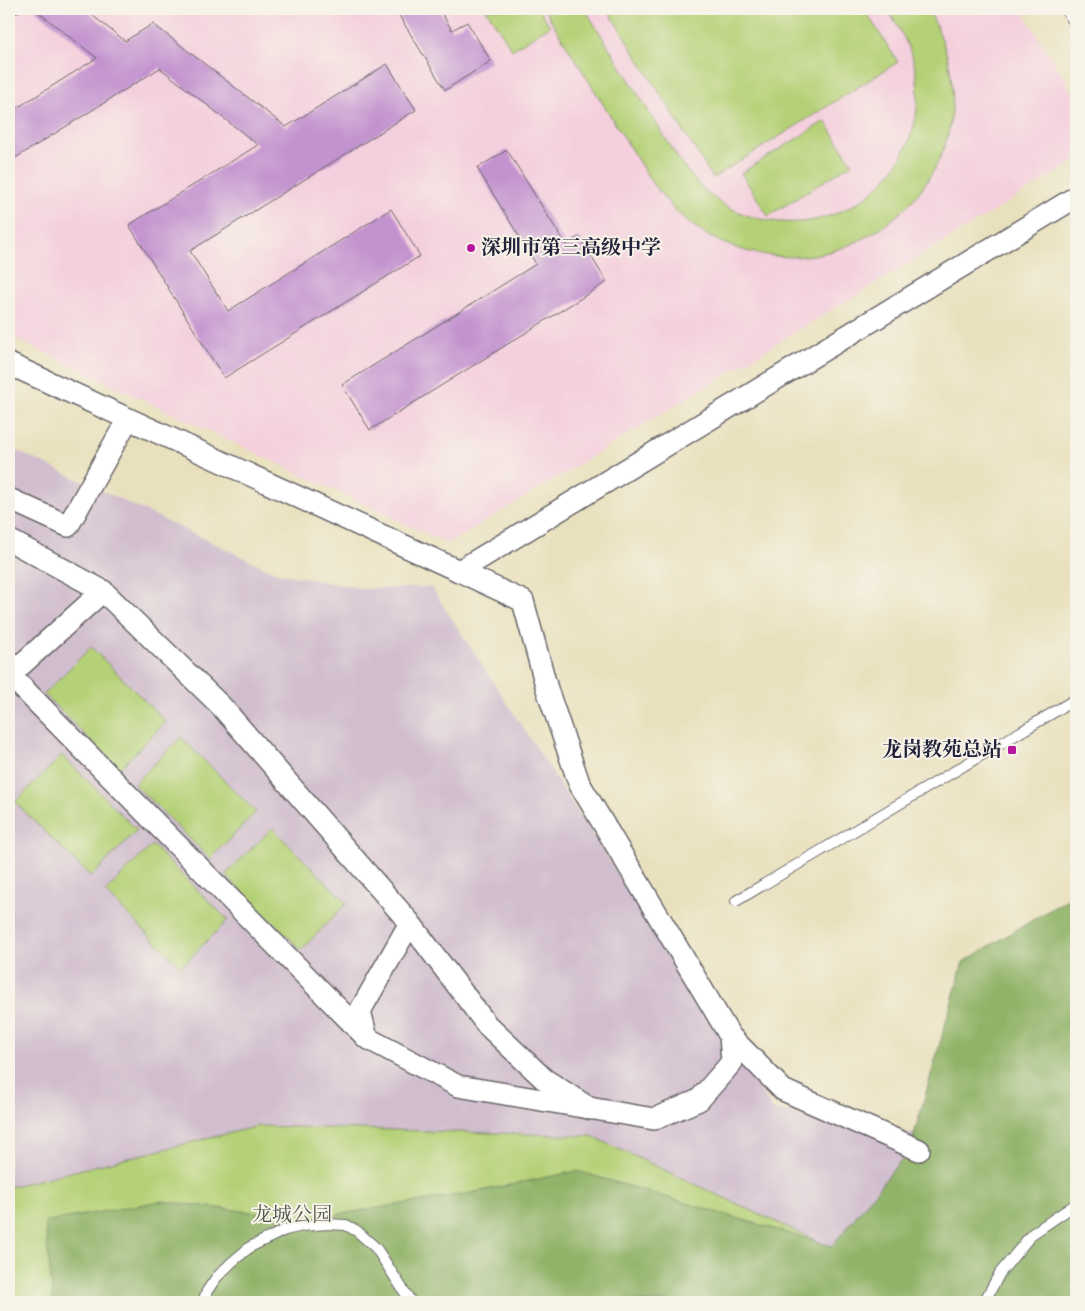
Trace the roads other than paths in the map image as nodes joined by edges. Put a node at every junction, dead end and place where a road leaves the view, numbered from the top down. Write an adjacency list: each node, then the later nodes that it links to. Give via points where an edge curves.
1 (1066, 9): 2 (lane)
2 (1076, 24)
3 (1076, 197): 8 (street)
4 (9, 364): 5 (street)
5 (128, 419): 6 (street, via 68,526); 8 (street)
6 (9, 498)
7 (9, 540): 9 (street)
8 (459, 571): 13 (street, via 523,600 547,689 579,783)
9 (103, 591): 12 (street, via 221,706); 14 (street, via 10,675)
10 (1076, 699): 11 (lane)
11 (736, 900)
12 (410, 923): 14 (street, via 360,1011); 15 (street, via 487,1025 544,1079)
13 (730, 1036): 15 (street, via 732,1062 699,1100 654,1120); 16 (street, via 783,1090)
14 (367, 1038): 15 (street, via 458,1086)
15 (591, 1109)
16 (919, 1150)
17 (1076, 1204): 20 (lane, via 1032,1234 1000,1273)
18 (203, 1302): 19 (lane, via 216,1278 250,1247 285,1230 327,1224 357,1231 376,1248)
19 (411, 1302)
20 (984, 1302)

